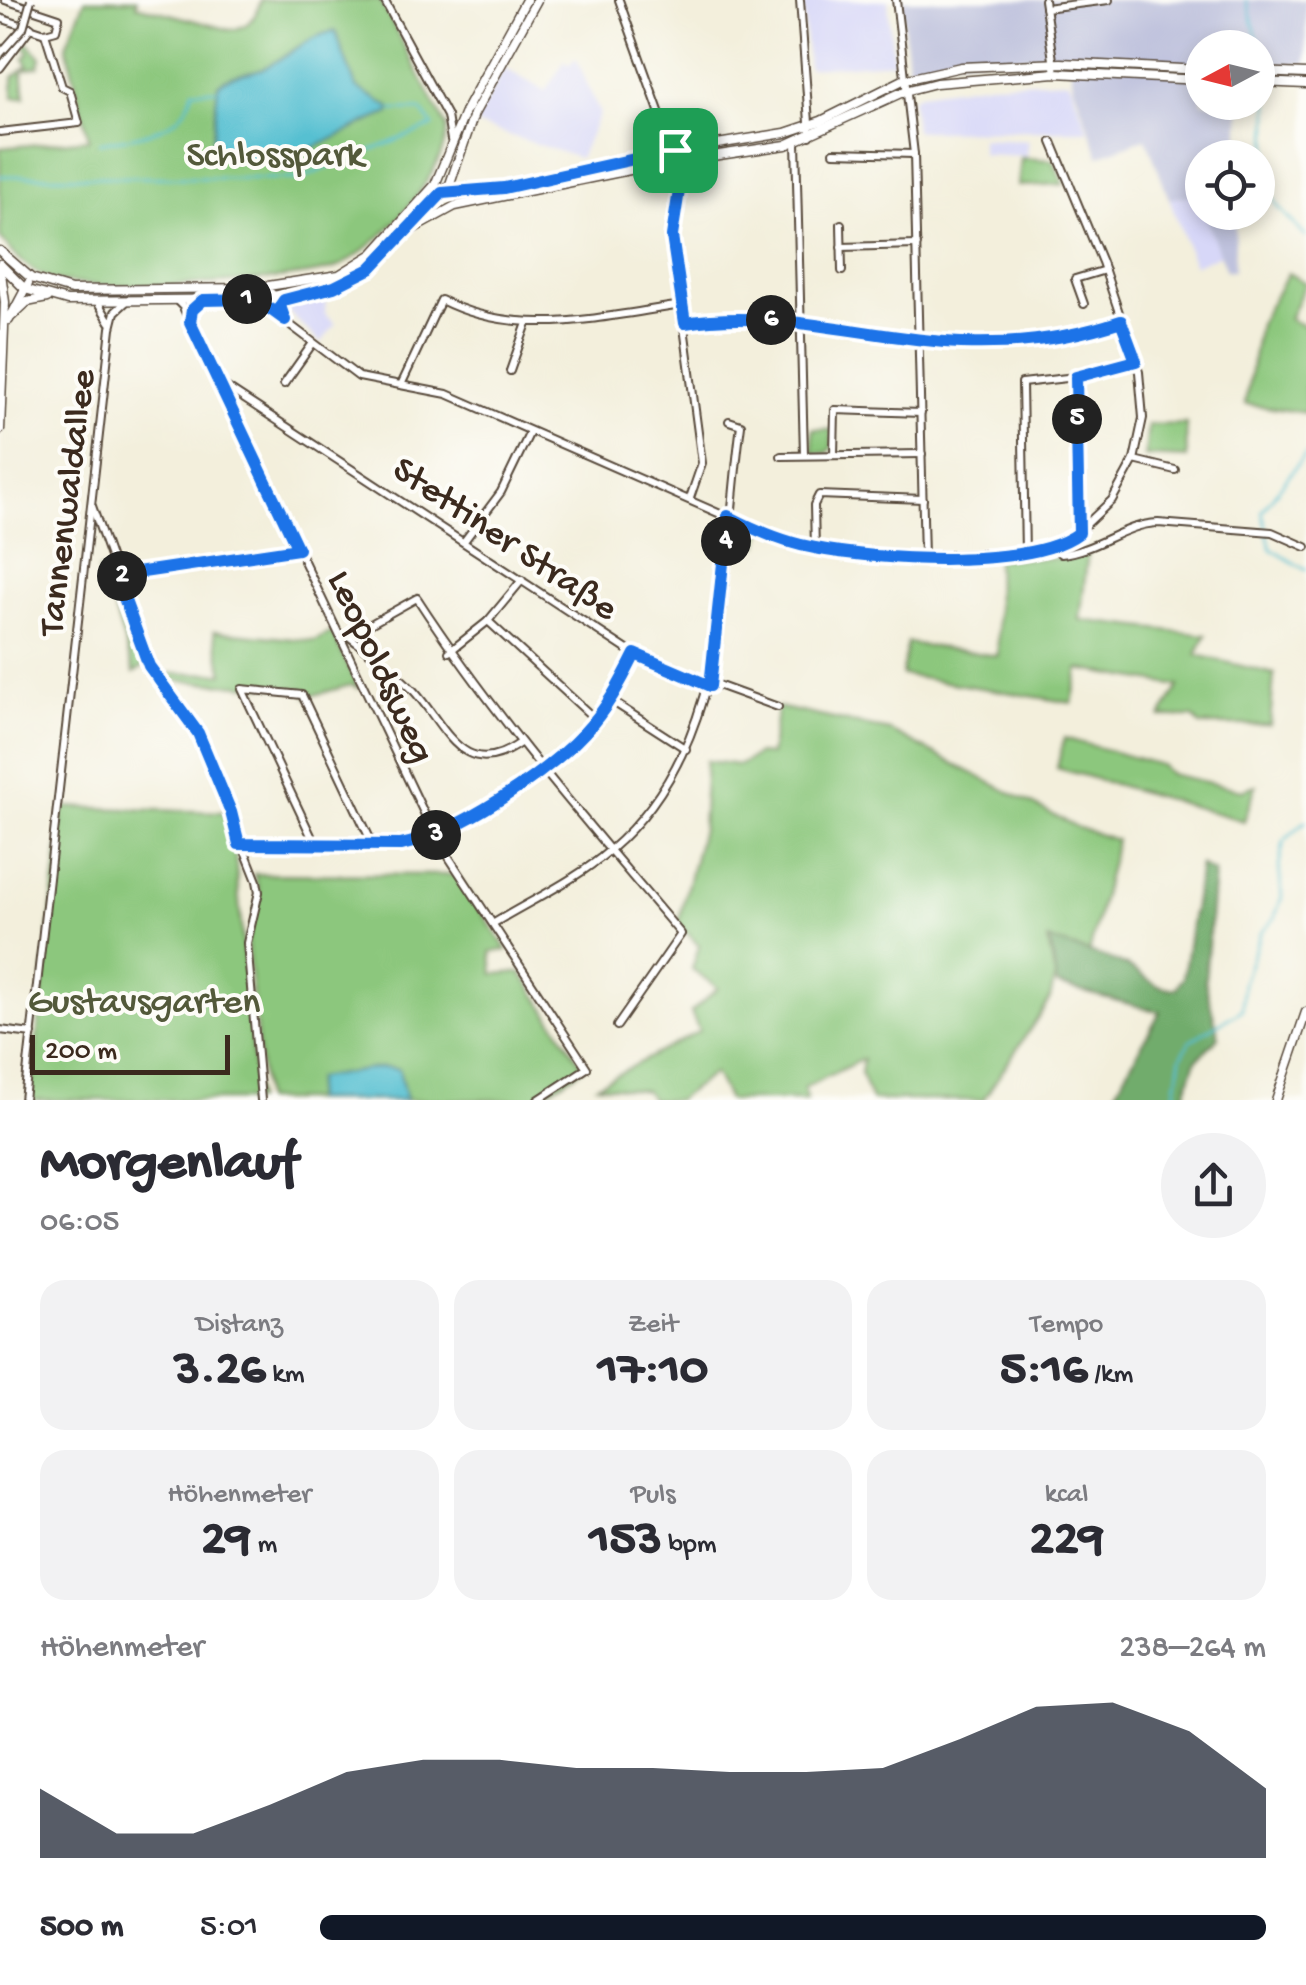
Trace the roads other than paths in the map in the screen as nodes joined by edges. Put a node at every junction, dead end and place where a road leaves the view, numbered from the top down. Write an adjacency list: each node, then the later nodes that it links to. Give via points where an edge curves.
1 (5, 0): 9 (street)
2 (384, 0): 27 (street)
3 (526, 0): 26 (street)
4 (537, 0): 37 (street, via 479,102)
5 (619, 0): 33 (street)
6 (800, 0): 28 (street)
7 (896, 0): 22 (street)
8 (1109, 0): 10 (street)
9 (30, 3): 12 (street); 14 (street, via 59,18 56,30); 15 (street, bridge, via 23,28)
10 (1044, 4): 17 (street)
11 (0, 18): 12 (street)
12 (23, 22): 13 (street)
13 (31, 27): 14 (street); 16 (street)
14 (45, 33): 29 (street, via 79,122)
15 (0, 54)
16 (0, 68)
17 (1055, 68): 18 (street); 21 (street); 22 (street, via 990,64); 25 (street)
18 (1185, 70)
19 (1275, 73): 20 (street)
20 (1306, 74)
21 (1185, 79)
22 (903, 80): 25 (street); 28 (street)
23 (1275, 83): 24 (street)
24 (1306, 84)
25 (905, 91): 28 (street); 35 (street)
26 (466, 110): 27 (street); 30 (street)
27 (447, 116): 30 (street)
28 (809, 131): 31 (street); 33 (street)
29 (0, 132)
30 (451, 142): 38 (street)
31 (796, 142): 36 (street); 69 (street)
32 (1052, 142): 49 (street)
33 (675, 150): 36 (street); 39 (street)
34 (834, 152): 35 (street)
35 (914, 154): 45 (street)
36 (677, 161): 42 (street); 62 (street, via 672,236)
37 (454, 171): 39 (street); 40 (street)
38 (440, 177): 40 (street); 41 (street)
39 (472, 192): 40 (street)
40 (442, 193): 41 (street); 42 (street, via 451,201); 44 (street)
41 (424, 200): 52 (street, via 364,261 339,275)
42 (483, 201): 44 (street, via 444,209)
43 (841, 224): 46 (street)
44 (411, 230): 64 (street, via 354,278 293,296)
45 (917, 244): 46 (street); 72 (street)
46 (841, 247): 50 (street)
47 (0, 251): 51 (street)
48 (0, 265): 53 (street); 61 (street)
49 (1104, 270): 63 (street, via 1075,279); 65 (street)
50 (842, 271)
51 (31, 278): 53 (street); 54 (street, via 71,290)
52 (288, 285): 54 (street); 64 (street)
53 (23, 286): 55 (street); 61 (street); 71 (street)
54 (260, 288): 64 (street)
55 (47, 298): 59 (street); 71 (street, via 27,302)
56 (256, 299): 58 (street); 64 (street); 64 (street)
57 (176, 300): 58 (street); 60 (street); 66 (street, Leopoldsweg)
58 (203, 300): 66 (street)
59 (97, 301): 60 (street); 70 (street, Tannenwaldallee)
60 (128, 301): 70 (street, Tannenwaldallee, via 115,312)
61 (5, 302): 71 (street)
62 (682, 304): 67 (street); 68 (street)
63 (1084, 304)
64 (279, 309): 73 (street)
65 (1121, 321): 72 (street, via 1018,340); 74 (street)
66 (190, 322): 77 (street, Leopoldsweg)
67 (528, 323): 75 (street); 79 (street, via 486,319 441,300)
68 (685, 323): 69 (street, via 730,316); 92 (street, via 702,463)
69 (800, 323): 72 (street); 89 (street)
70 (112, 328): 94 (street, Tannenwaldallee)
71 (5, 330): 84 (street)
72 (921, 338): 80 (street)
73 (313, 343): 78 (street); 79 (street, via 359,377)
74 (1136, 361): 76 (street); 90 (street, via 1143,418)
75 (510, 372)
76 (1076, 377): 96 (street); 102 (street, via 1022,382)
77 (219, 382): 97 (street, Stettiner Straße); 101 (street, Leopoldsweg)
78 (284, 384)
79 (401, 386): 85 (street, via 442,392)
80 (921, 414): 86 (street); 87 (street, via 836,410)
81 (729, 421): 82 (street)
82 (741, 425): 83 (street); 95 (street)
83 (753, 425)
84 (0, 430)
85 (530, 432): 92 (street); 97 (street, via 501,492)
86 (922, 454): 87 (street); 93 (street)
87 (834, 455): 89 (street)
88 (781, 456): 89 (street)
89 (804, 456)
90 (1134, 460): 91 (street); 96 (street, via 1112,500)
91 (1175, 470)
92 (690, 498): 95 (street)
93 (923, 499): 99 (street, via 819,495); 103 (street)
94 (91, 505): 104 (street); 127 (street, Tannenwaldallee)
95 (728, 516): 99 (street); 111 (street)
96 (1079, 533): 100 (street)
97 (465, 540): 105 (street, Stettiner Straße)
98 (1306, 547): 100 (street, via 1263,531 1150,524 1075,552)
99 (815, 548): 103 (street)
100 (1054, 548): 102 (street)
101 (298, 549): 104 (street); 107 (street, Leopoldsweg)
102 (1025, 554): 103 (street)
103 (924, 557)
104 (116, 576): 119 (street, via 149,666 198,733)
105 (522, 580): 106 (street); 110 (street, Stettiner Straße)
106 (488, 621): 109 (street); 114 (street)
107 (337, 630): 108 (street); 118 (street, Leopoldsweg)
108 (349, 636): 109 (street, via 418,599); 115 (street, via 412,690 464,750 494,756)
109 (450, 652): 115 (street)
110 (635, 654): 111 (street, Stettiner Straße); 112 (street)
111 (710, 686): 113 (street, Stettiner Straße); 116 (street)
112 (610, 700): 114 (street); 116 (street)
113 (778, 707)
114 (596, 720): 117 (street)
115 (520, 743): 117 (street)
116 (686, 748): 122 (street, via 656,800)
117 (540, 768): 118 (street); 122 (street)
118 (435, 836): 121 (street); 123 (street, Leopoldsweg)
119 (239, 844): 120 (street); 129 (street, via 258,886 247,943)
120 (315, 844): 121 (street); 121 (street, via 242,689 299,693)
121 (373, 844)
122 (610, 850): 123 (street); 125 (street, via 681,934)
123 (494, 923): 130 (street, Leopoldsweg, via 587,1068)
124 (1306, 1012): 131 (street)
125 (616, 1026)
126 (0, 1030): 127 (street)
127 (32, 1034): 128 (street, Tannenwaldallee)
128 (24, 1100)
129 (261, 1100)
130 (538, 1100)
131 (1276, 1100)

